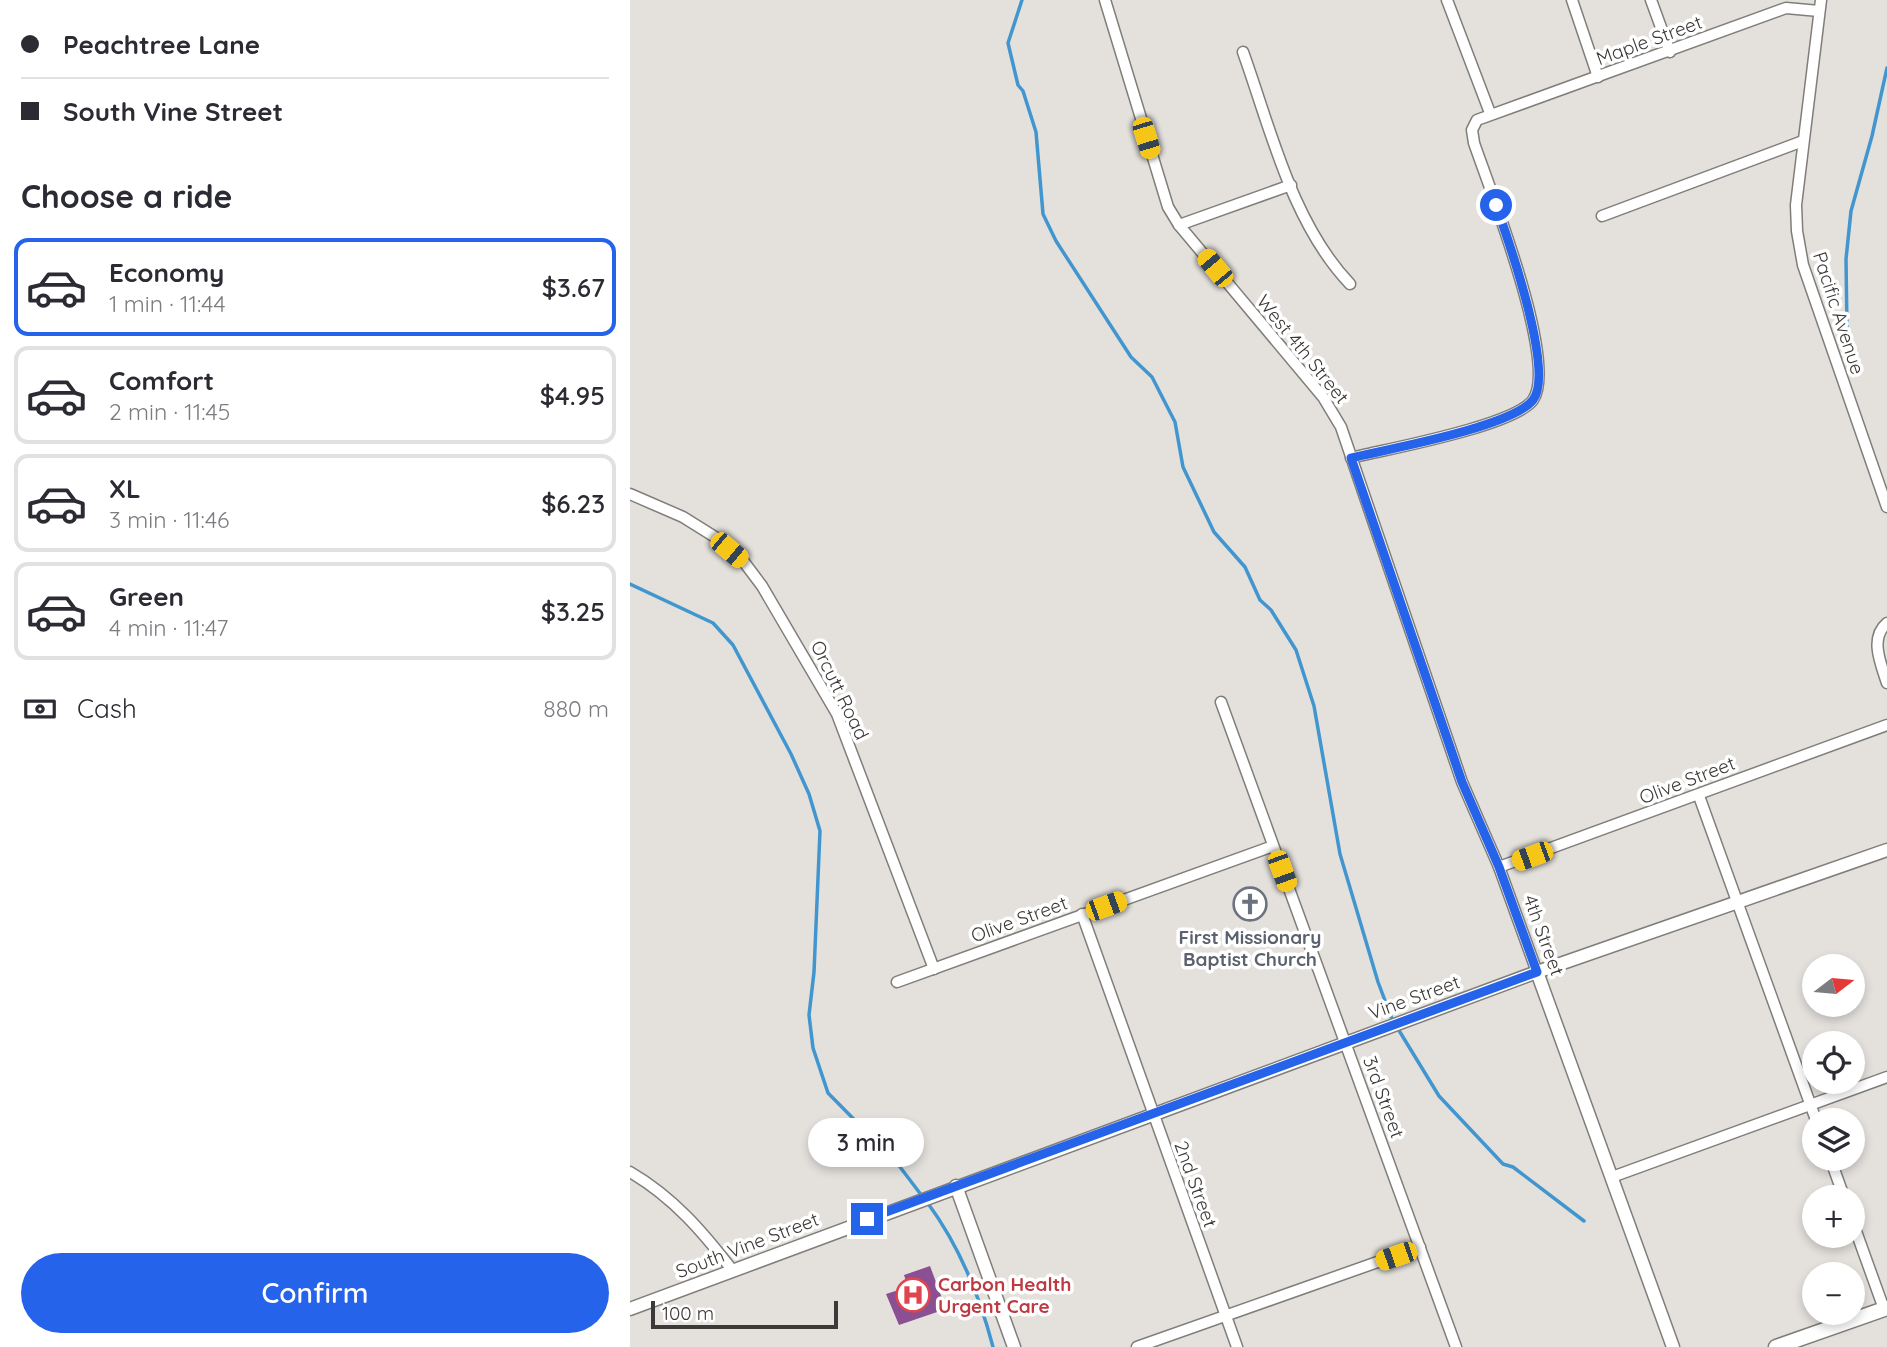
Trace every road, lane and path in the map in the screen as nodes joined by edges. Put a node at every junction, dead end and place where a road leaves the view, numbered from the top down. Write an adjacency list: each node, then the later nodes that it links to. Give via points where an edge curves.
1 (1105, 0): 13 (street, West 4th Street, via 1161,186)
2 (1447, 0): 9 (street)
3 (1572, 0): 8 (street)
4 (1651, 0): 7 (street)
5 (1820, 6): 7 (street, Maple Street, via 1786,8); 10 (street, Pacific Avenue)
6 (1243, 52): 11 (street)
7 (1670, 52): 8 (street, Maple Street)
8 (1598, 77): 9 (street, Maple Street)
9 (1490, 113): 15 (street, via 1477,120 1472,130 1524,291 1539,368 1533,401 1518,412 1464,430)
10 (1803, 141): 12 (street); 17 (street, Pacific Avenue, via 1796,205 1803,265)
11 (1291, 185): 13 (street); 14 (street, via 1317,244)
12 (1602, 216)
13 (1179, 225): 15 (street, West 4th Street, via 1322,397 1341,428)
14 (1350, 284)
15 (1351, 458): 25 (street, 4th Street, via 1462,782)
16 (630, 494): 28 (street, Orcutt Road, via 715,537 744,562 762,586 837,714)
17 (1887, 507)
18 (1887, 623): 19 (street, via 1877,641)
19 (1887, 682)
20 (1221, 702): 23 (street, 3rd Street)
21 (1887, 725): 22 (street, Olive Street)
22 (1699, 796): 25 (street, Olive Street); 26 (street)
23 (1273, 846): 27 (street, Olive Street); 31 (street, 3rd Street)
24 (1887, 850): 26 (street, Vine Street)
25 (1499, 867): 29 (street, 4th Street)
26 (1737, 903): 29 (street, Vine Street); 33 (street)
27 (1082, 914): 28 (street, Olive Street); 34 (street, 2nd Street)
28 (934, 969): 30 (street, Olive Street)
29 (1537, 972): 31 (street, Vine Street); 36 (street, 4th Street)
30 (897, 982)
31 (1345, 1043): 34 (street, Vine Street); 38 (street, 3rd Street)
32 (1887, 1077): 33 (street)
33 (1810, 1106): 36 (street)
34 (1152, 1114): 37 (street, Vine Street); 43 (street, 2nd Street)
35 (630, 1172): 40 (street, via 695,1223)
36 (1612, 1177): 48 (street, 4th Street)
37 (956, 1186): 40 (street, South Vine Street); 44 (street)
38 (1420, 1247): 43 (street); 47 (street, 3rd Street)
39 (1863, 1248): 42 (street)
40 (733, 1271): 41 (street, South Vine Street)
41 (630, 1309)
42 (1886, 1309): 49 (main road)
43 (1225, 1316): 45 (street); 46 (street, 2nd Street)
44 (1014, 1347)
45 (1137, 1347)
46 (1237, 1347)
47 (1456, 1347)
48 (1673, 1347)
49 (1776, 1347)

